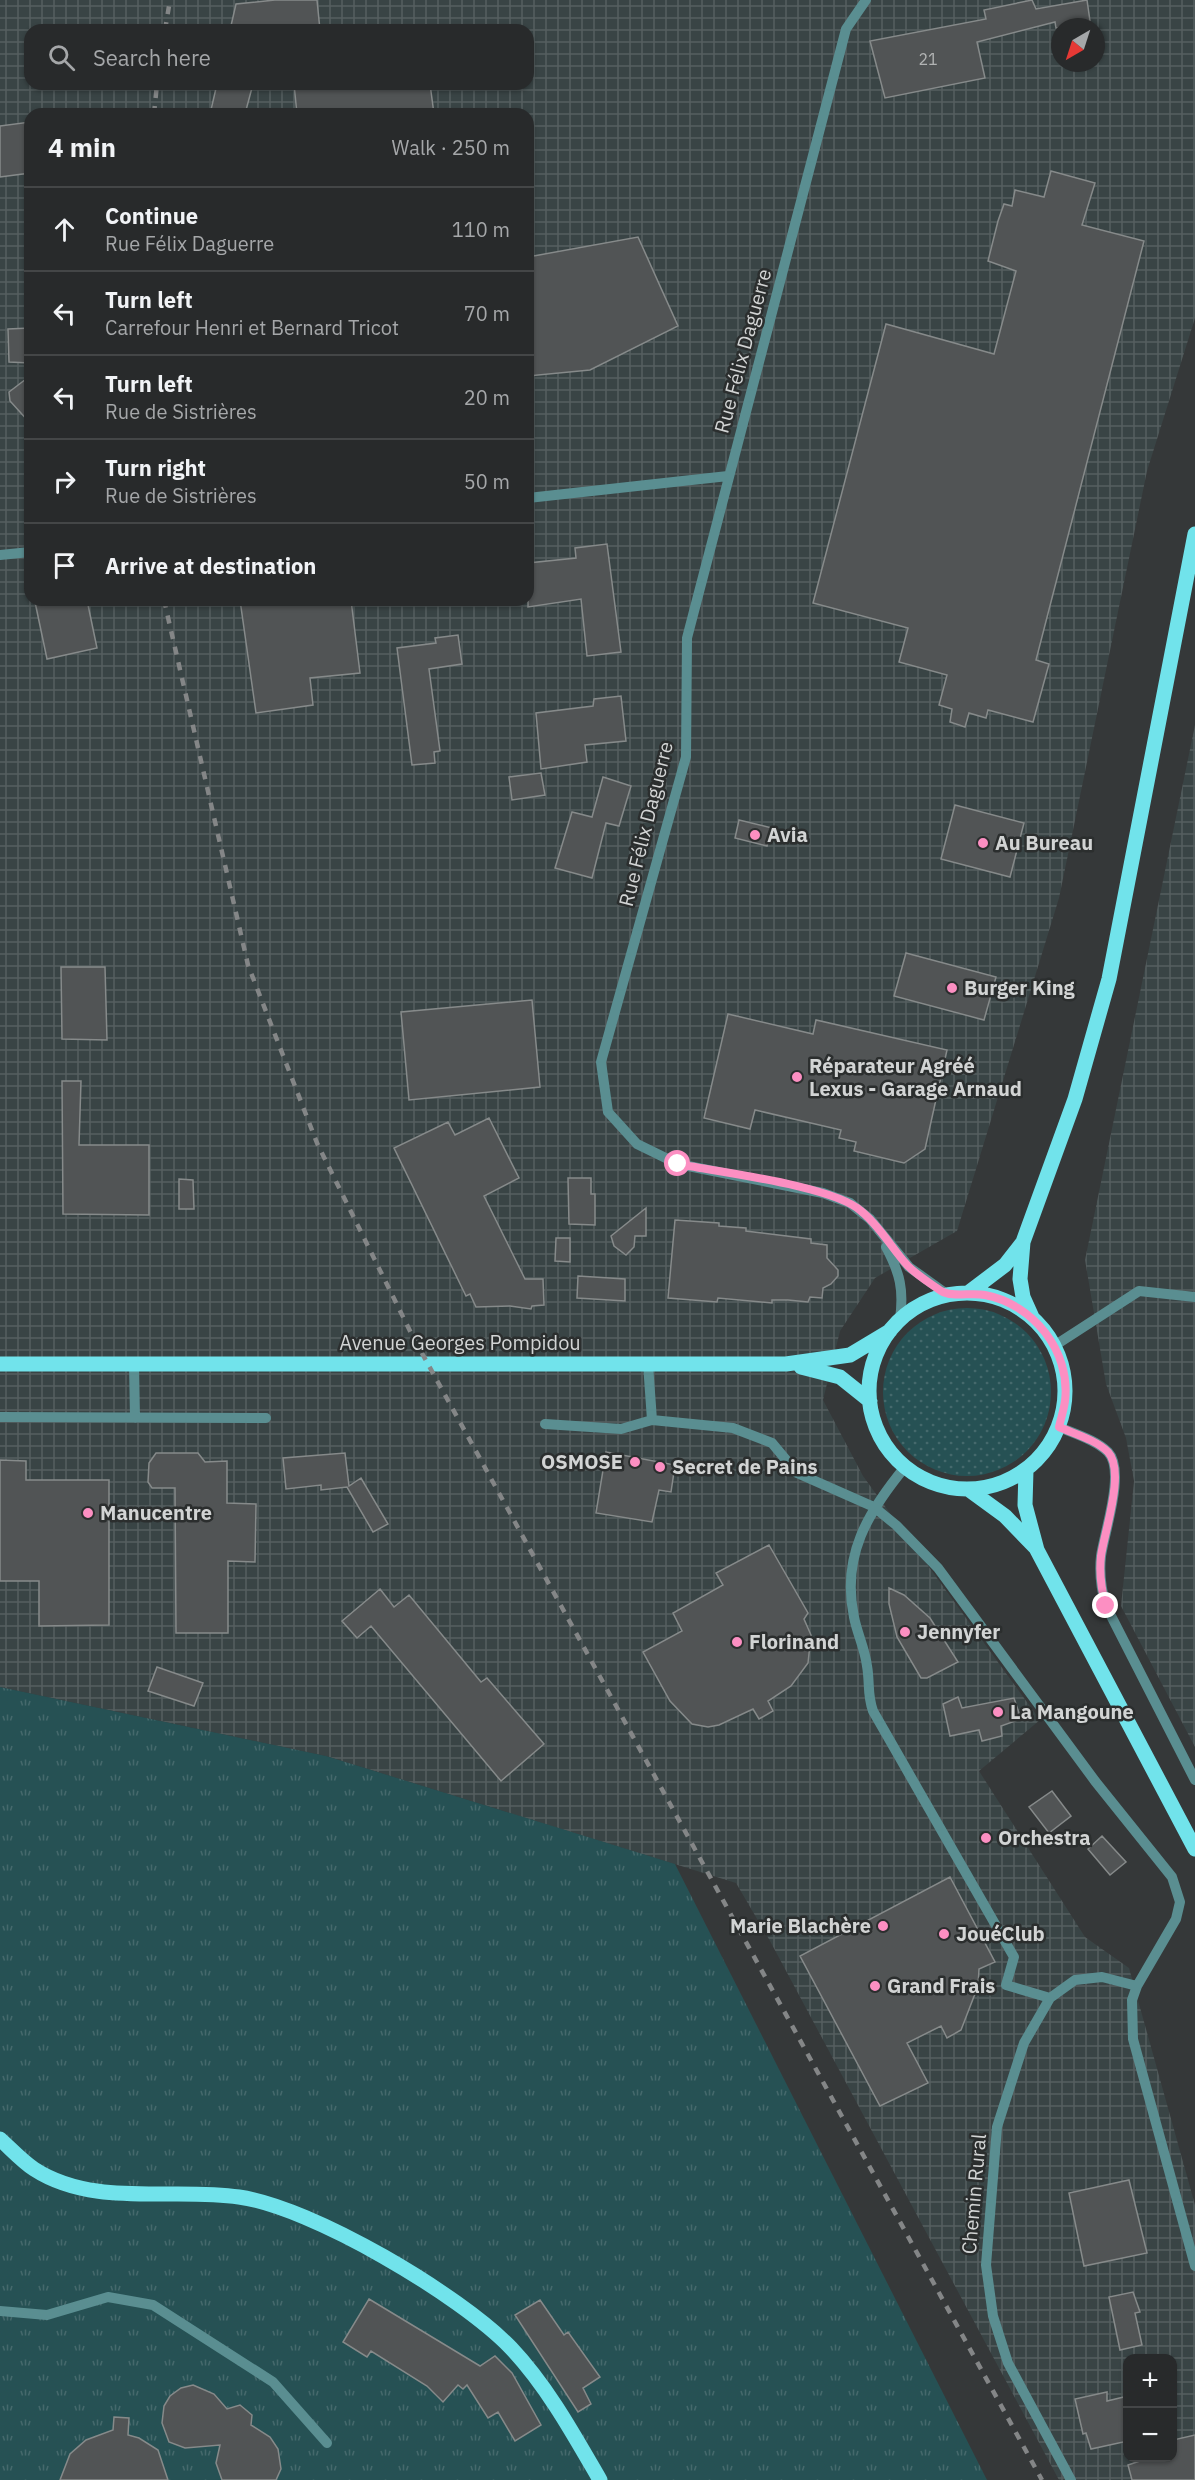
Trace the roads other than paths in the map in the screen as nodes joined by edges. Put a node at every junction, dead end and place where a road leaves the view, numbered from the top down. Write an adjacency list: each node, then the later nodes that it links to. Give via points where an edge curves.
1 (862, 4): 2 (street, Rue Félix Daguerre, via 846,29)
2 (729, 476): 3 (street); 7 (street, Rue Félix Daguerre, via 687,638 686,757 601,1062 608,1112 637,1144 678,1164 839,1198 861,1210)
3 (534, 497)
4 (1195, 534): 8 (main road, via 1109,979 1075,1099)
5 (24, 553): 6 (street)
6 (0, 555)
7 (877, 1228): 10 (street, Rue Félix Daguerre, via 909,1268); 13 (street, Rue Félix Daguerre, via 902,1280 903,1299)
8 (1023, 1242): 9 (main road, via 1005,1265); 12 (main road, via 1020,1279)
9 (968, 1293): 10 (main road); 12 (main road, via 1002,1299)
10 (948, 1295): 13 (main road, via 918,1306)
11 (1195, 1297): 14 (street, via 1139,1291)
12 (1032, 1317): 14 (main road)
13 (895, 1325): 18 (main road, Avenue Georges Pompidou, via 850,1355); 19 (main road, via 873,1364)
14 (1054, 1346): 25 (main road, via 1064,1381 1065,1400)
15 (0, 1364): 16 (main road, Avenue Georges Pompidou)
16 (134, 1364): 17 (main road, Avenue Georges Pompidou); 21 (street)
17 (648, 1364): 18 (main road, Avenue Georges Pompidou); 23 (street)
18 (786, 1364): 19 (main road, Avenue Georges Pompidou, via 840,1377)
19 (870, 1401): 26 (main road, via 876,1426)
20 (0, 1417): 21 (street)
21 (135, 1418): 22 (street)
22 (266, 1418)
23 (652, 1420): 24 (street, via 621,1429); 29 (street, via 733,1428 772,1443 796,1473)
24 (545, 1424)
25 (1059, 1427): 27 (main road, via 1045,1451); 31 (street, via 1094,1442 1114,1462 1100,1584 1106,1606)
26 (905, 1467): 28 (main road, via 946,1487); 29 (street)
27 (1026, 1470): 28 (main road, via 998,1484); 30 (main road, via 1025,1505)
28 (968, 1489): 30 (main road, via 1005,1516)
29 (874, 1507): 33 (street, via 938,1568 1095,1781 1172,1877 1180,1902 1176,1919); 34 (street, via 854,1553 852,1583 853,1614 868,1666 867,1696 1014,1957 1006,1985)
30 (1037, 1550): 32 (main road)
31 (1195, 1780)
32 (1195, 1849)
33 (1137, 1986): 34 (street, Chemin Rural, via 1102,1977 1075,1980); 36 (street, via 1132,2000 1133,2039)
34 (1050, 1998): 40 (street, Chemin Rural, via 1024,2043 998,2127 986,2265 993,2316 1008,2363)
35 (0, 2139): 39 (main road, via 35,2169 65,2184 97,2191 186,2193 277,2205 381,2257 453,2300 512,2349 564,2420)
36 (1195, 2266)
37 (0, 2311): 38 (street, via 47,2315 108,2297 153,2305 273,2382)
38 (327, 2444)
39 (600, 2480)
40 (1071, 2480)

